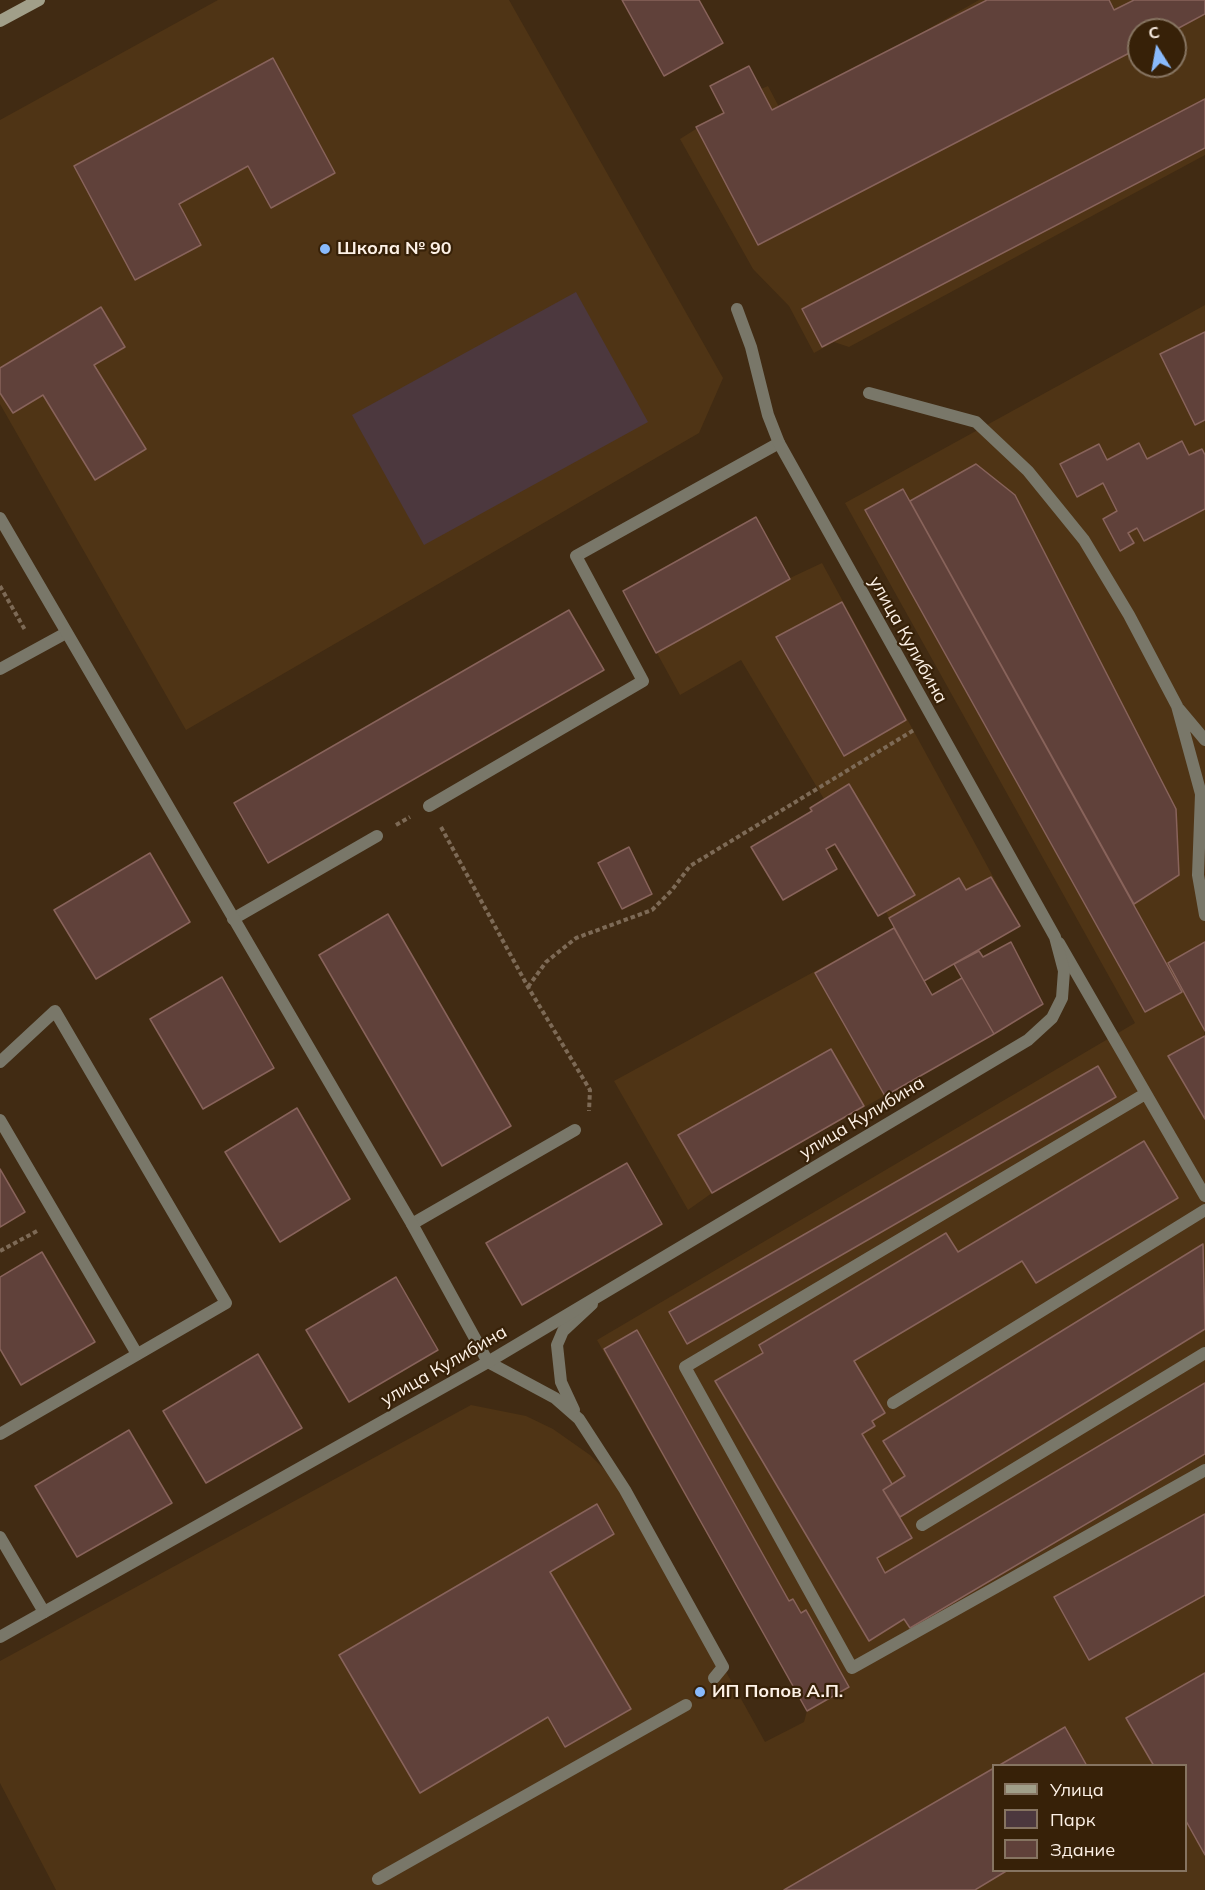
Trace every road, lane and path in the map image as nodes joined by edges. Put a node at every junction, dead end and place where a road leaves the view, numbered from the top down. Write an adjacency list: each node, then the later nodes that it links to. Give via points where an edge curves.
1 (39, 0): 2 (street)
2 (0, 21)
3 (737, 309): 5 (street, улица Кулибина)
4 (869, 393): 11 (street, via 976,422 1028,471 1084,540)
5 (779, 443): 12 (street, улица Кулибина); 14 (street, via 576,556 643,681)
6 (0, 518): 8 (street)
7 (0, 586): 9 (path)
8 (66, 633): 9 (street); 17 (street)
9 (36, 648): 10 (street)
10 (0, 669)
11 (1177, 706): 13 (street); 16 (street, via 1201,794 1198,875)
12 (932, 720): 18 (street, улица Кулибина); 19 (path, via 690,866 652,910 576,938 546,962)
13 (1205, 740)
14 (429, 806): 15 (path); 19 (path)
15 (377, 836): 17 (street)
16 (1205, 915)
17 (233, 919): 27 (street)
18 (1055, 937): 21 (street); 29 (street, улица Кулибина, via 1064,971 1062,998 1052,1018 1028,1040)
19 (528, 987): 23 (path, via 590,1090 589,1112)
20 (0, 1062): 31 (street, via 55,1011 226,1303)
21 (1145, 1094): 24 (street); 36 (street, via 684,1367 852,1668)
22 (0, 1120): 26 (street)
23 (575, 1130): 27 (street)
24 (1205, 1196)
25 (1205, 1210): 33 (street)
26 (58, 1219): 28 (path); 31 (street)
27 (412, 1224): 32 (street)
28 (0, 1251)
29 (612, 1288): 32 (street, улица Кулибина); 34 (street, via 563,1331 557,1346 561,1382)
30 (1205, 1353): 37 (street)
31 (137, 1354): 35 (street)
32 (488, 1362): 34 (street, via 555,1398); 39 (street, улица Кулибина)
33 (893, 1403)
34 (579, 1419): 41 (street, via 625,1490 723,1667)
35 (0, 1434)
36 (1205, 1470)
37 (922, 1525)
38 (0, 1537): 39 (street)
39 (44, 1612): 40 (street, улица Кулибина)
40 (0, 1637)
41 (714, 1678)
42 (686, 1705): 43 (street)
43 (378, 1878)

